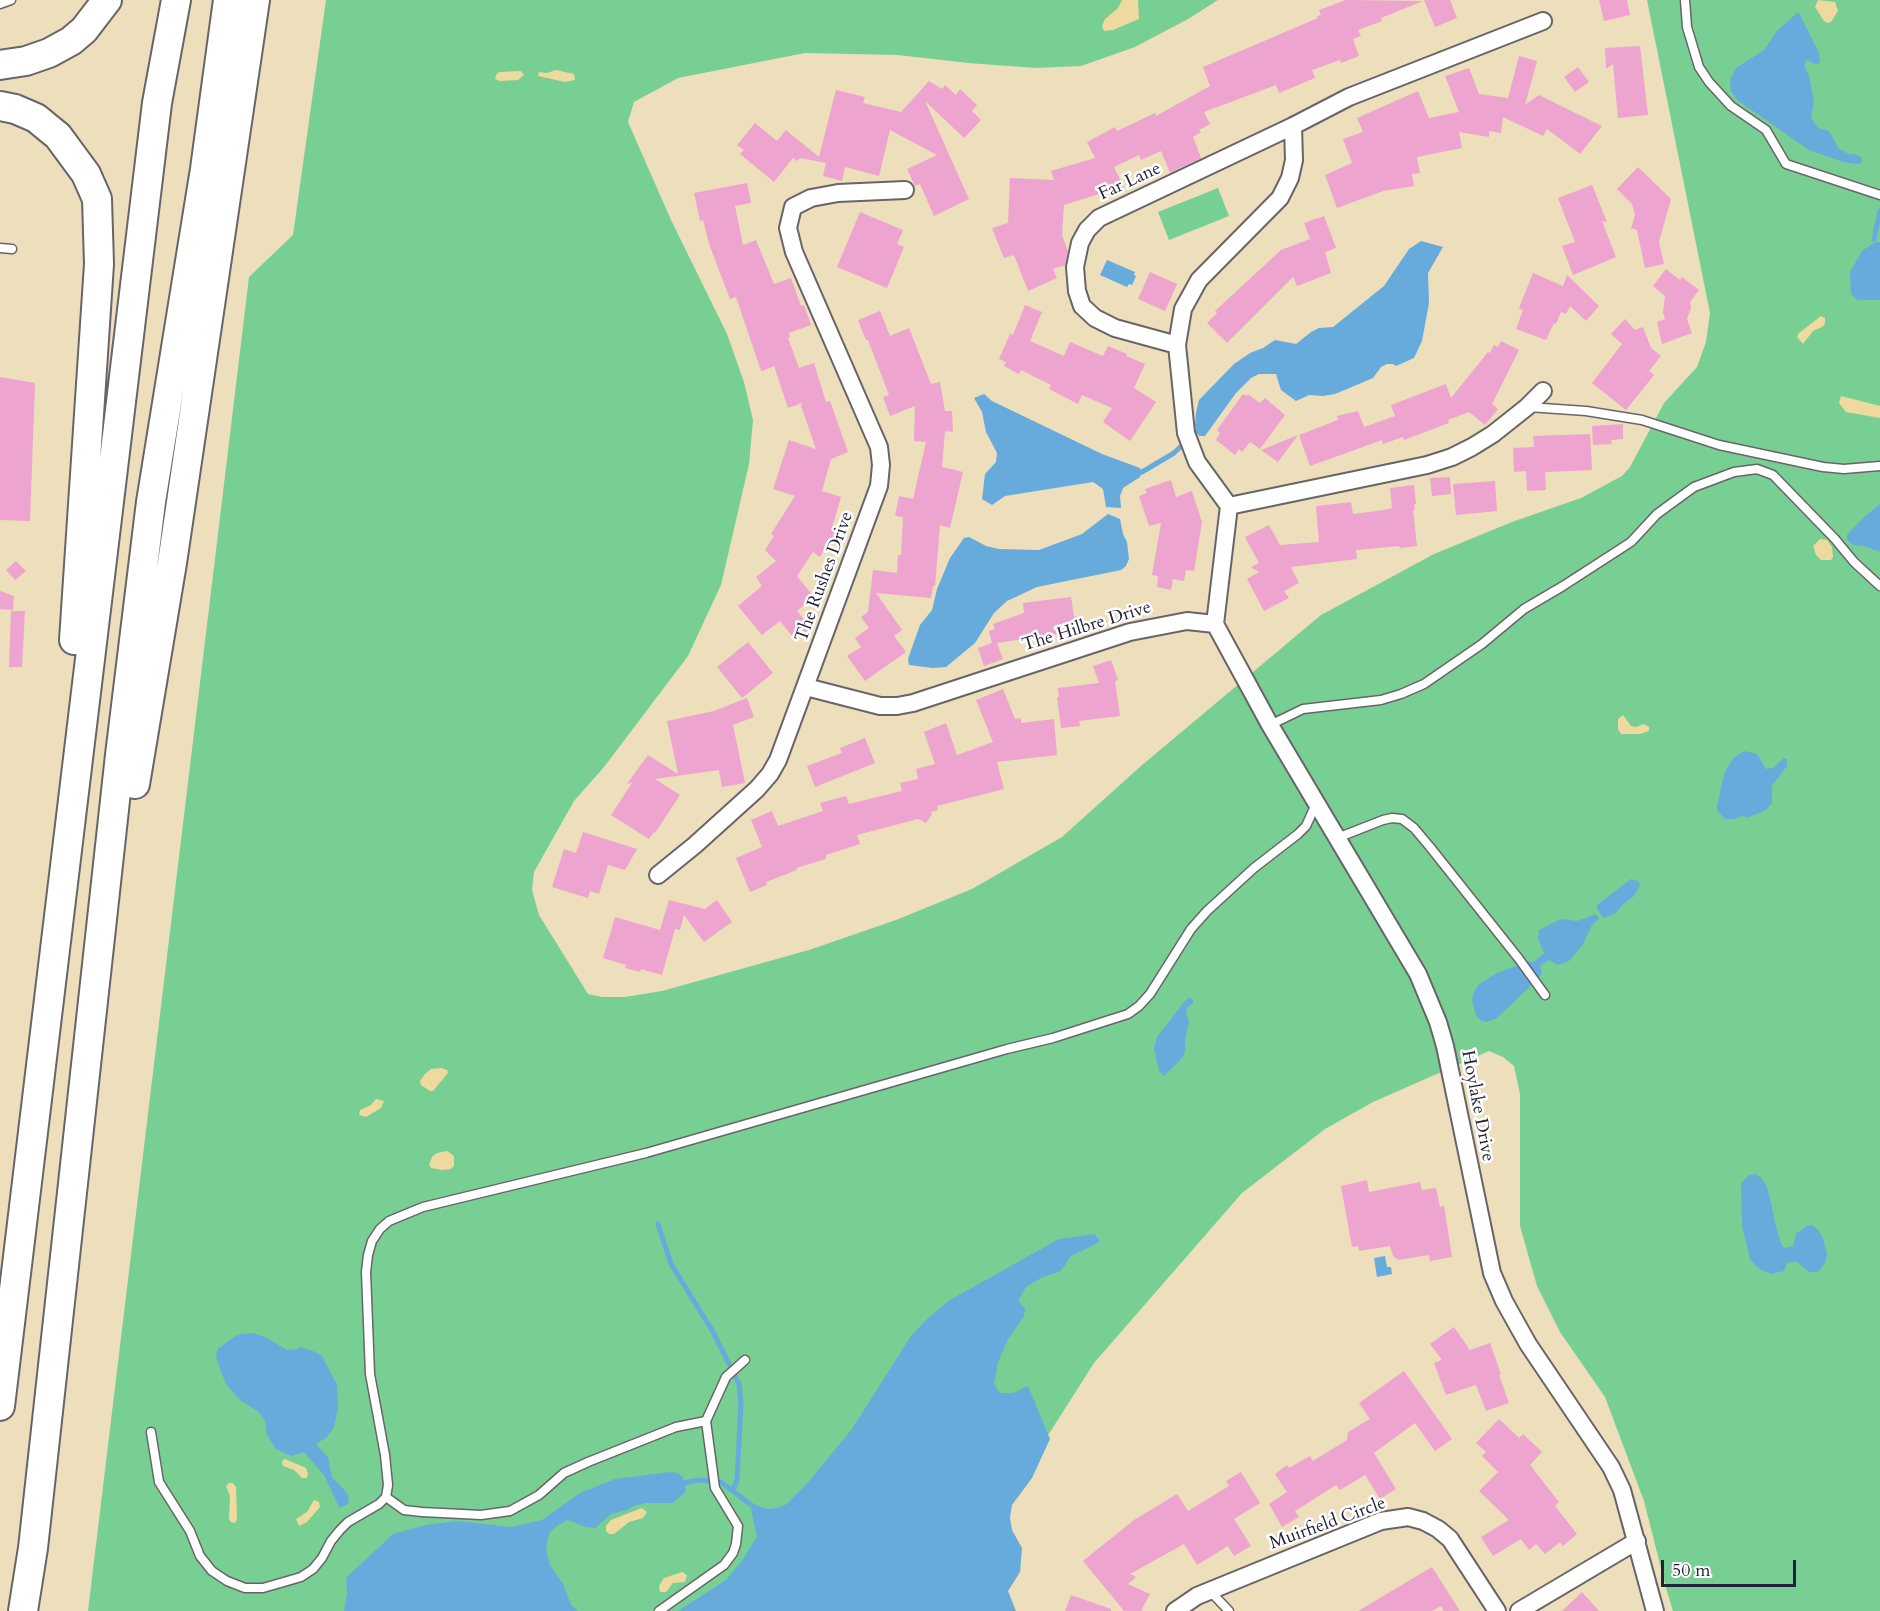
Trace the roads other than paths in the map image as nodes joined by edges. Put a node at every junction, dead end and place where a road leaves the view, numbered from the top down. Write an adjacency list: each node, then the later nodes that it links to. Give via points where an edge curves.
1 (11, 0): 7 (lane)
2 (107, 0): 9 (highway, via 71,41 26,61)
3 (176, 0): 28 (highway, via 158,103)
4 (228, 0): 30 (highway, via 205,170 151,502)
5 (255, 0): 30 (highway, via 172,563)
6 (1685, 0): 13 (lane, via 1687,27 1699,67 1731,106 1766,130 1786,164)
7 (0, 4)
8 (1542, 21): 11 (street, Far Lane, via 1349,98)
9 (0, 65)
10 (0, 106): 28 (highway, via 48,126 86,174 97,200 99,264)
11 (1293, 126): 16 (street, via 1294,160 1280,198 1199,280 1183,309); 16 (street, Far Lane, via 1100,218 1080,243 1075,267 1082,306 1095,318 1116,328)
12 (905, 190): 23 (street, The Rushes Drive, via 810,198 793,207 788,228 794,252 872,428 881,465 879,486)
13 (1880, 195)
14 (0, 248): 15 (lane)
15 (12, 249)
16 (1178, 345): 20 (street, via 1186,433 1192,451)
17 (1544, 391): 18 (street)
18 (1527, 407): 19 (lane, via 1642,420 1719,445 1823,467); 20 (street, via 1472,447 1427,465)
19 (1880, 466)
20 (1229, 506): 22 (street)
21 (1880, 586): 24 (lane, via 1773,475 1757,470 1734,472 1694,487 1657,514 1631,542 1524,609 1424,684 1381,700 1303,709)
22 (1215, 624): 23 (street, The Hilbre Drive, via 1187,621 1130,632 897,706 880,706); 24 (street, Hoylake Drive)
23 (806, 687): 27 (street, The Rushes Drive, via 770,774 695,846)
24 (1270, 725): 25 (street, Hoylake Drive)
25 (1317, 804): 26 (street, Hoylake Drive); 35 (lane, via 1298,834 1207,911 1150,994 1128,1014 646,1153 423,1207 389,1221 372,1241 366,1272 370,1374 385,1455)
26 (1337, 838): 29 (lane, via 1392,818 1402,819 1414,828); 36 (street, Hoylake Drive, via 1418,974 1438,1022 1486,1250 1500,1292 1528,1344 1611,1467)
27 (658, 875)
28 (55, 947): 32 (highway)
29 (1545, 995)
30 (87, 1068): 38 (highway)
31 (745, 1360): 33 (lane, via 732,1370)
32 (0, 1406)
33 (706, 1421): 35 (lane, via 676,1427 564,1473 539,1495 510,1511 481,1515 404,1510); 39 (lane, via 715,1488 738,1526 738,1536 724,1565)
34 (151, 1432): 35 (lane, via 159,1482 190,1531 200,1556 227,1581 245,1588 263,1588 301,1577 313,1569 348,1522)
35 (386, 1497)
36 (1637, 1541): 43 (street); 44 (street, Hoylake Drive)
37 (1210, 1591): 40 (street, Muirfield Circle); 41 (lane); 42 (street, Muirfield Circle, via 1381,1521 1408,1517 1423,1521 1450,1539)
38 (23, 1611)
39 (659, 1611)
40 (1175, 1611)
41 (1229, 1611)
42 (1497, 1611)
43 (1519, 1611)
44 (1655, 1611)

